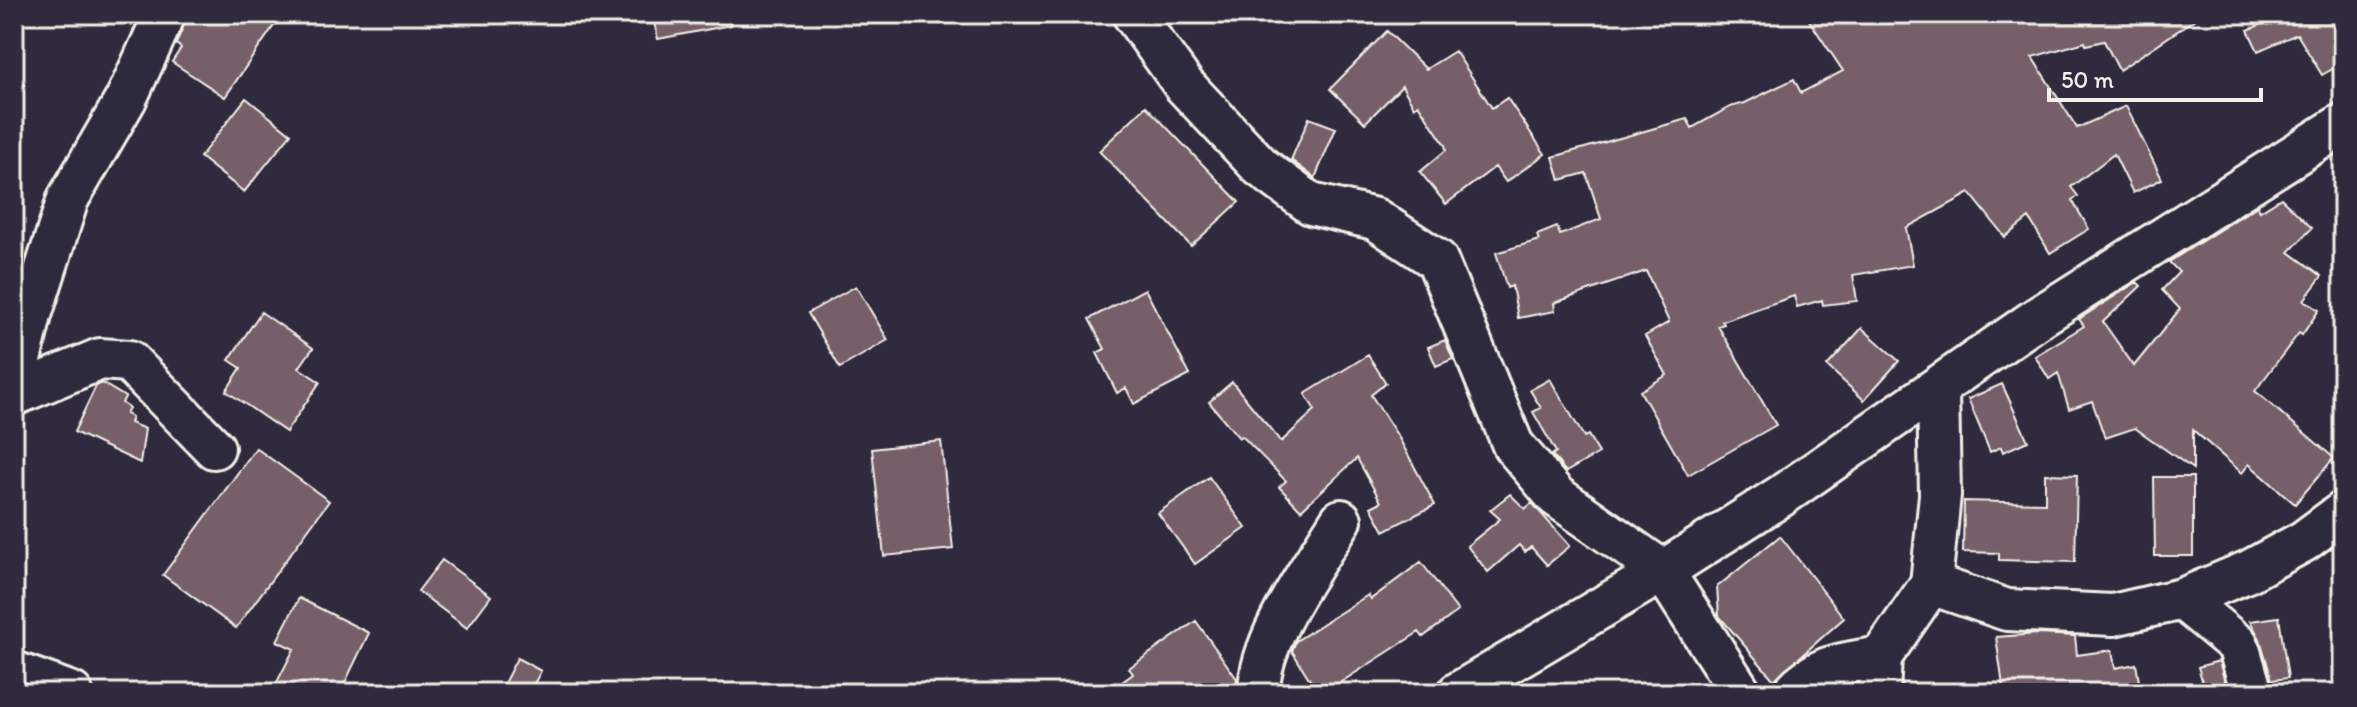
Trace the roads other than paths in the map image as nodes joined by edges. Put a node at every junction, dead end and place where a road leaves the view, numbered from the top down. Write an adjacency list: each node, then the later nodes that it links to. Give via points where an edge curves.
1 (165, 14): 4 (street, via 126,99 68,199)
2 (1133, 14): 10 (street, via 1184,85 1261,167 1311,204 1375,219 1437,260 1513,445 1556,496)
3 (2343, 124): 5 (street, via 2039,317)
4 (14, 384)
5 (1938, 389): 10 (street); 11 (street, via 1940,495)
6 (14, 395): 7 (street, via 100,359 129,361)
7 (214, 448)
8 (2343, 512): 12 (street, via 2249,571)
9 (1341, 520): 16 (street, via 1273,635 1260,669)
10 (1663, 571): 17 (street); 18 (street)
11 (1931, 584): 12 (street, via 2007,610 2113,615); 13 (street)
12 (2182, 599): 20 (street, via 2238,645)
13 (1880, 675): 19 (street, via 1838,664 1817,671)
14 (15, 676): 15 (street)
15 (72, 693)
16 (1259, 693)
17 (1458, 693)
18 (1741, 693)
19 (1792, 693)
20 (2252, 693)

